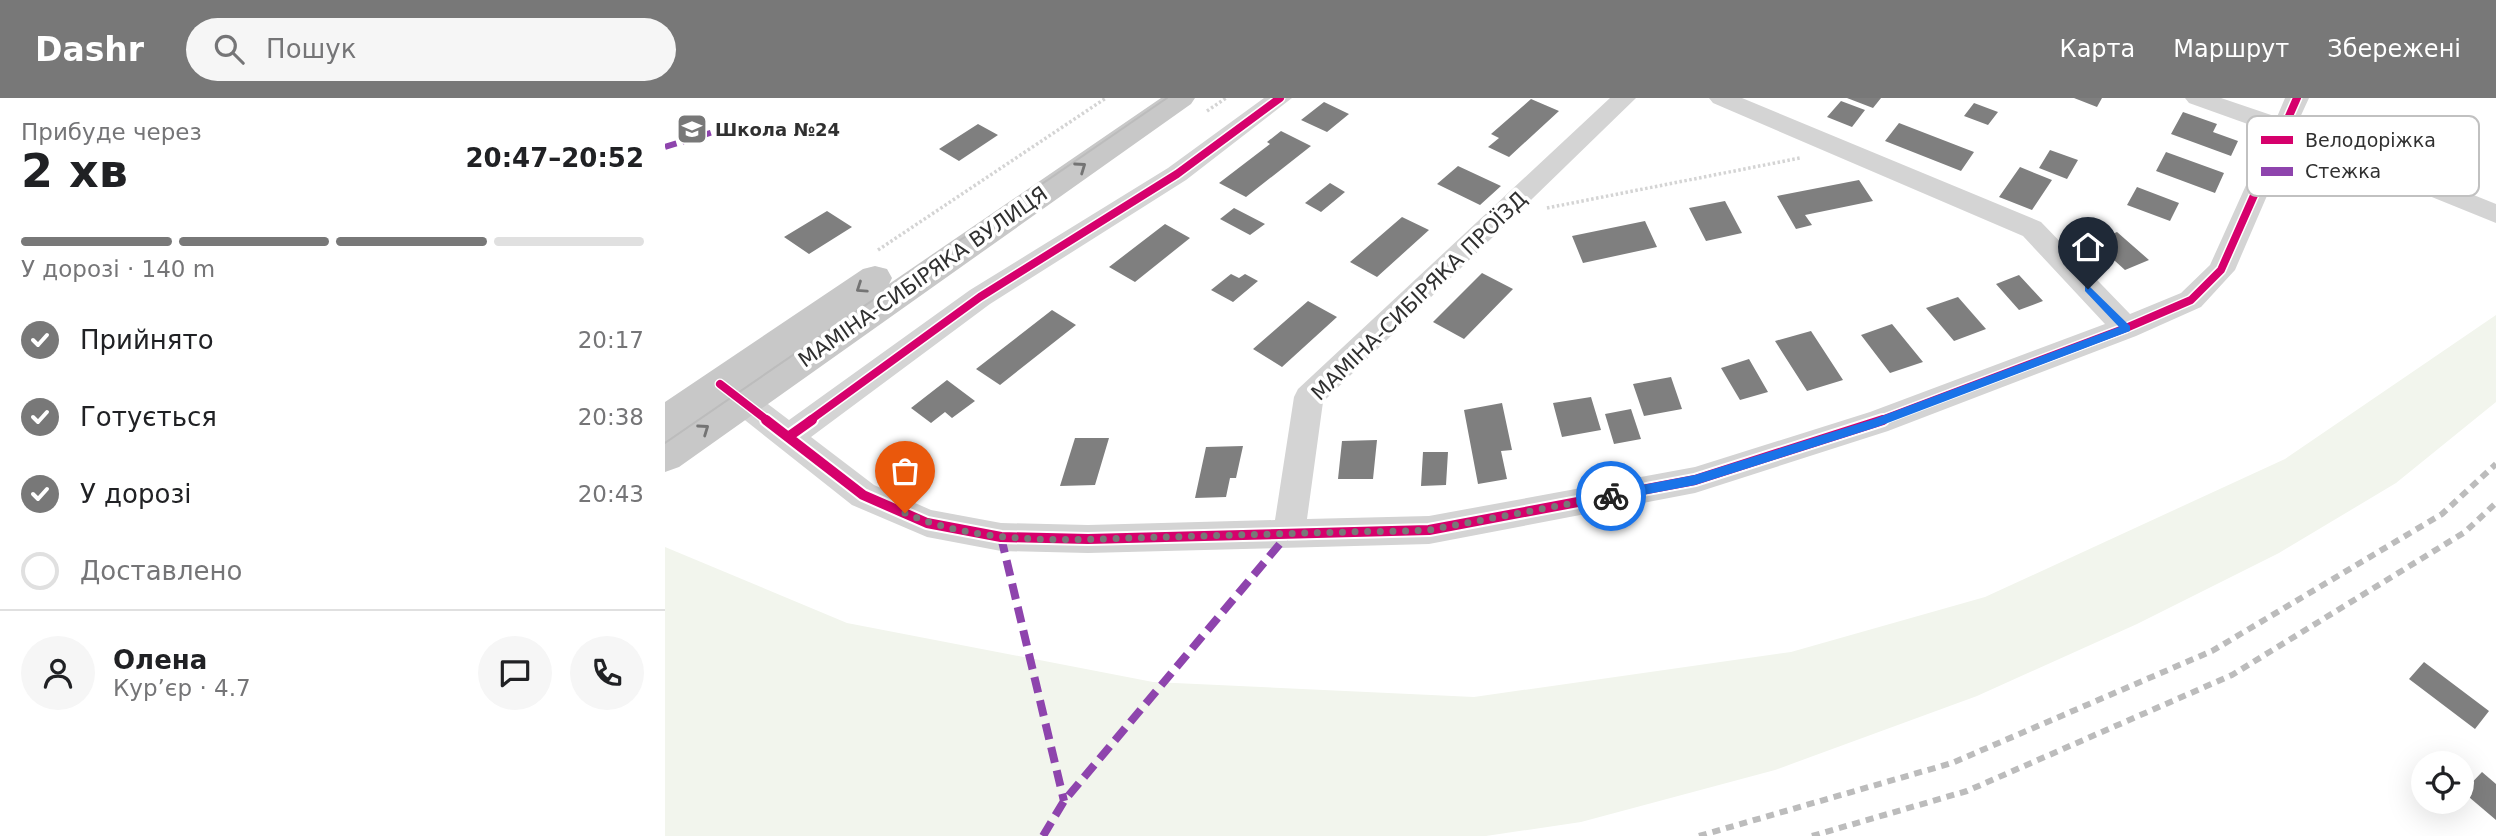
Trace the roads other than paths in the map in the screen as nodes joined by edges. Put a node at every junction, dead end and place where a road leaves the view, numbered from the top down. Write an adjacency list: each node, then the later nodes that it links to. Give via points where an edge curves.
1 (1141, 98): 14 (main road, МАМІНА-СИБІРЯКА ВУЛИЦЯ, one-way to 14)
2 (1181, 98): 14 (main road, МАМІНА-СИБІРЯКА ВУЛИЦЯ, one-way to 2)
3 (1280, 98): 16 (street, via 1178,174 980,297)
4 (1624, 98): 18 (street, МАМІНА-СИБІРЯКА ПРОЇЗД, via 1309,397)
5 (1721, 98): 13 (street, via 2032,229)
6 (2197, 98): 8 (street)
7 (2297, 98): 9 (street)
8 (2249, 116)
9 (2289, 116)
10 (2254, 196): 13 (street, via 2221,270 2191,300)
11 (2452, 196): 12 (street)
12 (2496, 214)
13 (2126, 328): 18 (street, via 1877,422 1695,480 1429,530)
14 (732, 393): 15 (main road, МАМІНА-СИБІРЯКА ВУЛИЦЯ); 16 (street); 17 (main road, МАМІНА-СИБІРЯКА ВУЛИЦЯ, one-way to 14)
15 (665, 421)
16 (788, 437): 18 (street, via 863,495 927,523 1013,537)
17 (665, 456)
18 (1289, 533)

